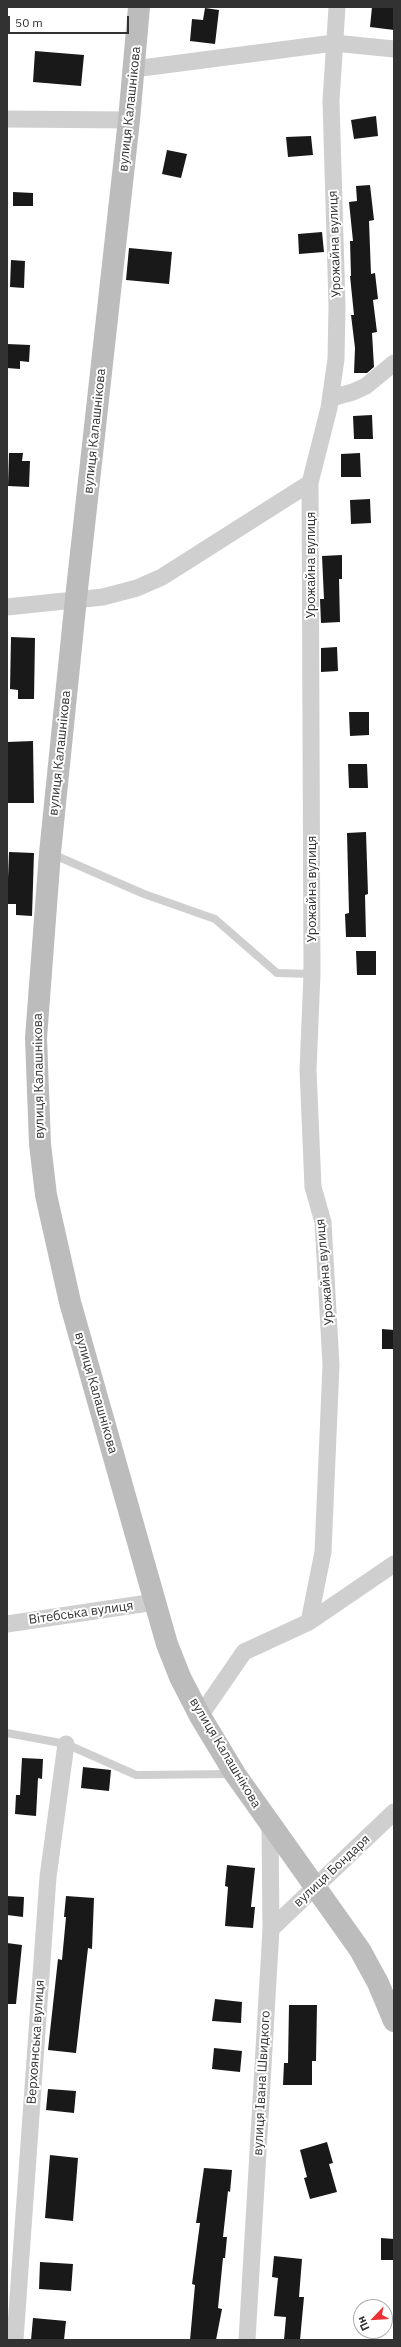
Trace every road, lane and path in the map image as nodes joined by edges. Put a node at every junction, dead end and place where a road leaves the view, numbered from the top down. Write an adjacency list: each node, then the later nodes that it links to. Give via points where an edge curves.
1 (139, 7): 5 (street, вулиця Калашнікова)
2 (337, 7): 3 (street, Урожайна вулиця)
3 (334, 43): 4 (street); 5 (street); 9 (street, Урожайна вулиця, via 331,101 337,306 336,358)
4 (394, 49)
5 (134, 69): 7 (street, вулиця Калашнікова)
6 (7, 119): 7 (street)
7 (129, 120): 11 (street, вулиця Калашнікова)
8 (394, 363): 9 (street, via 366,386)
9 (331, 398): 10 (street, Урожайна вулиця)
10 (310, 483): 11 (street, via 162,577 137,588 103,597); 14 (street, Урожайна вулиця)
11 (76, 598): 12 (street); 13 (street, вулиця Калашнікова)
12 (7, 607)
13 (50, 853): 14 (lane, via 144,894 216,919 277,973); 16 (street, вулиця Калашнікова, via 36,1038 39,1136 46,1195 70,1302)
14 (312, 974): 17 (street, Урожайна вулиця, via 308,1070 313,1180 323,1222 331,1366 323,1552)
15 (394, 1564): 17 (street)
16 (155, 1602): 18 (street, Вітебська вулиця); 19 (street, вулиця Калашнікова, via 180,1677)
17 (309, 1622): 19 (street, via 244,1652)
18 (7, 1624)
19 (200, 1716): 22 (street, вулиця Калашнікова)
20 (7, 1733): 21 (lane)
21 (66, 1744): 22 (lane, via 136,1776); 28 (street, Верхоянська вулиця, via 48,1877)
22 (235, 1774): 24 (street, вулиця Калашнікова)
23 (394, 1812): 25 (street, вулиця Бондаря)
24 (270, 1826): 25 (street, вулиця Калашнікова); 26 (street, вулиця Івана Швидкого)
25 (314, 1888): 26 (street, вулиця Бондаря); 27 (street, вулиця Калашнікова, via 360,1950)
26 (271, 1929): 29 (street, вулиця Івана Швидкого)
27 (394, 2021)
28 (15, 2340)
29 (247, 2340)

